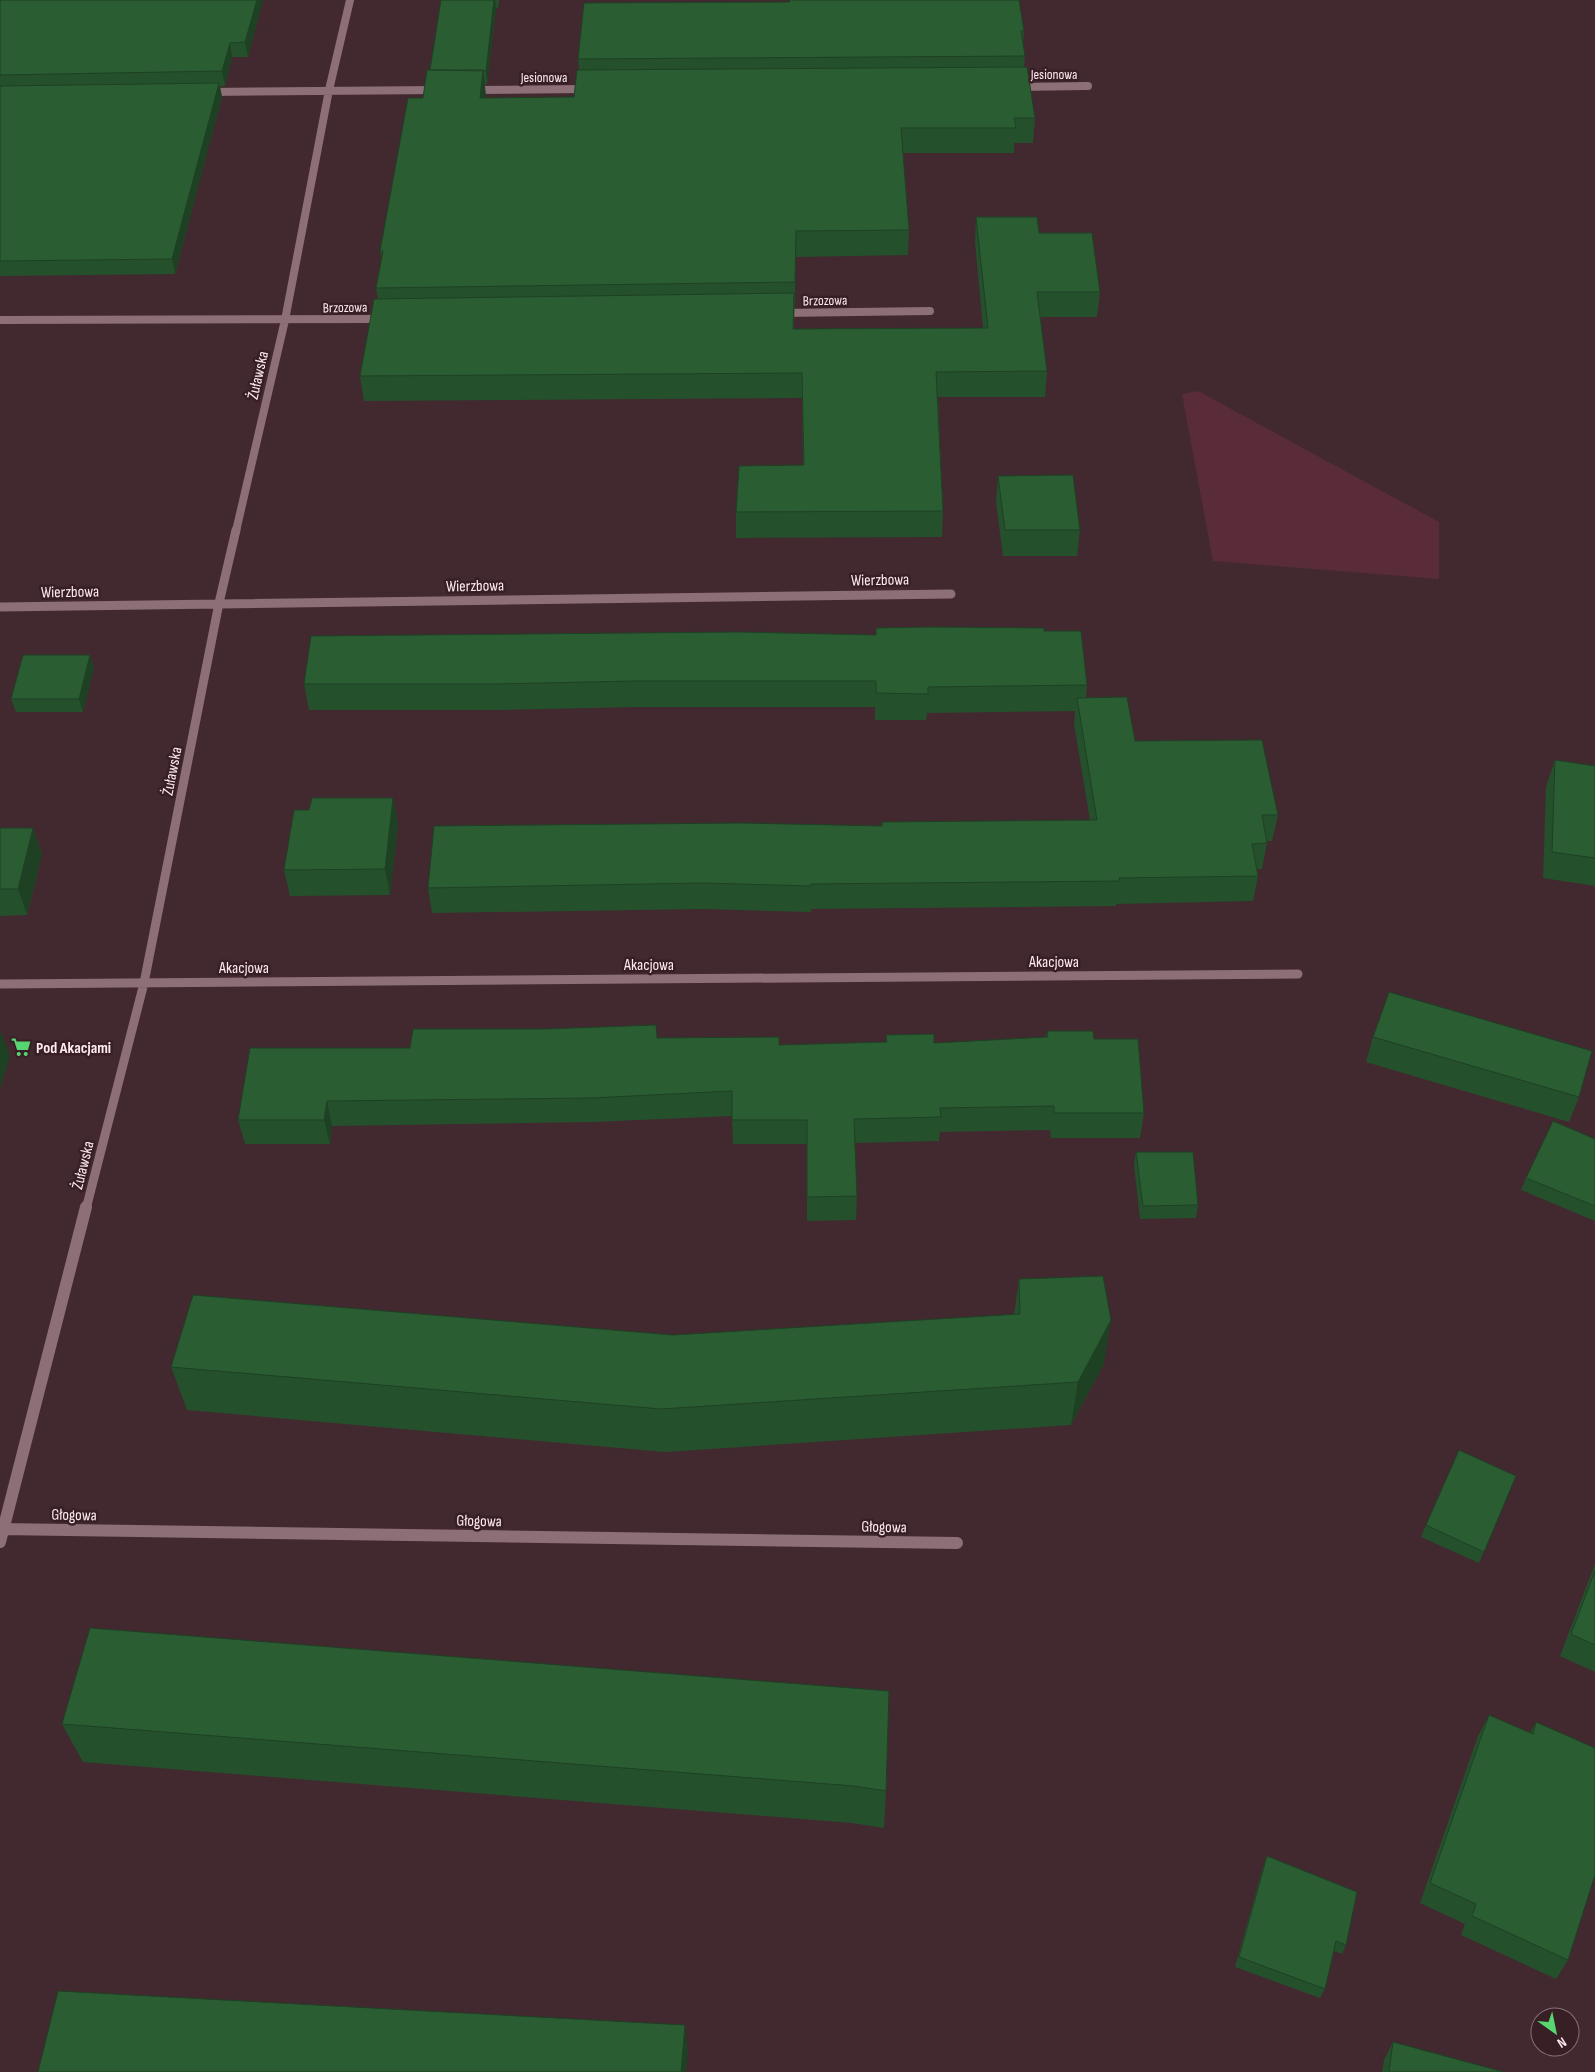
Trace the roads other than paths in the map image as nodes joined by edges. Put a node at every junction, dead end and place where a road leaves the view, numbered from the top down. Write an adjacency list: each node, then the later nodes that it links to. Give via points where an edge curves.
1 (350, 0): 5 (street, Żuławska)
2 (1088, 86): 3 (street, Jesionowa)
3 (1008, 87)
4 (599, 89): 7 (street, Jesionowa)
5 (329, 90): 6 (street); 8 (street); 13 (street, Żuławska)
6 (449, 90)
7 (459, 90)
8 (200, 92)
9 (930, 311): 10 (street, Brzozowa)
10 (772, 314)
11 (394, 318): 13 (street, Brzozowa)
12 (0, 320): 13 (street, Brzozowa)
13 (285, 320): 15 (street, Żuławska)
14 (951, 594): 15 (street, Wierzbowa)
15 (219, 603): 16 (street, Wierzbowa); 18 (street, Żuławska)
16 (0, 607)
17 (1298, 974): 18 (street, Akacjowa)
18 (144, 983): 19 (street, Akacjowa); 20 (street, Żuławska)
19 (0, 984)
20 (2, 1529): 21 (street, Żuławska); 22 (street, Głogowa)
21 (0, 1542)
22 (957, 1543)

